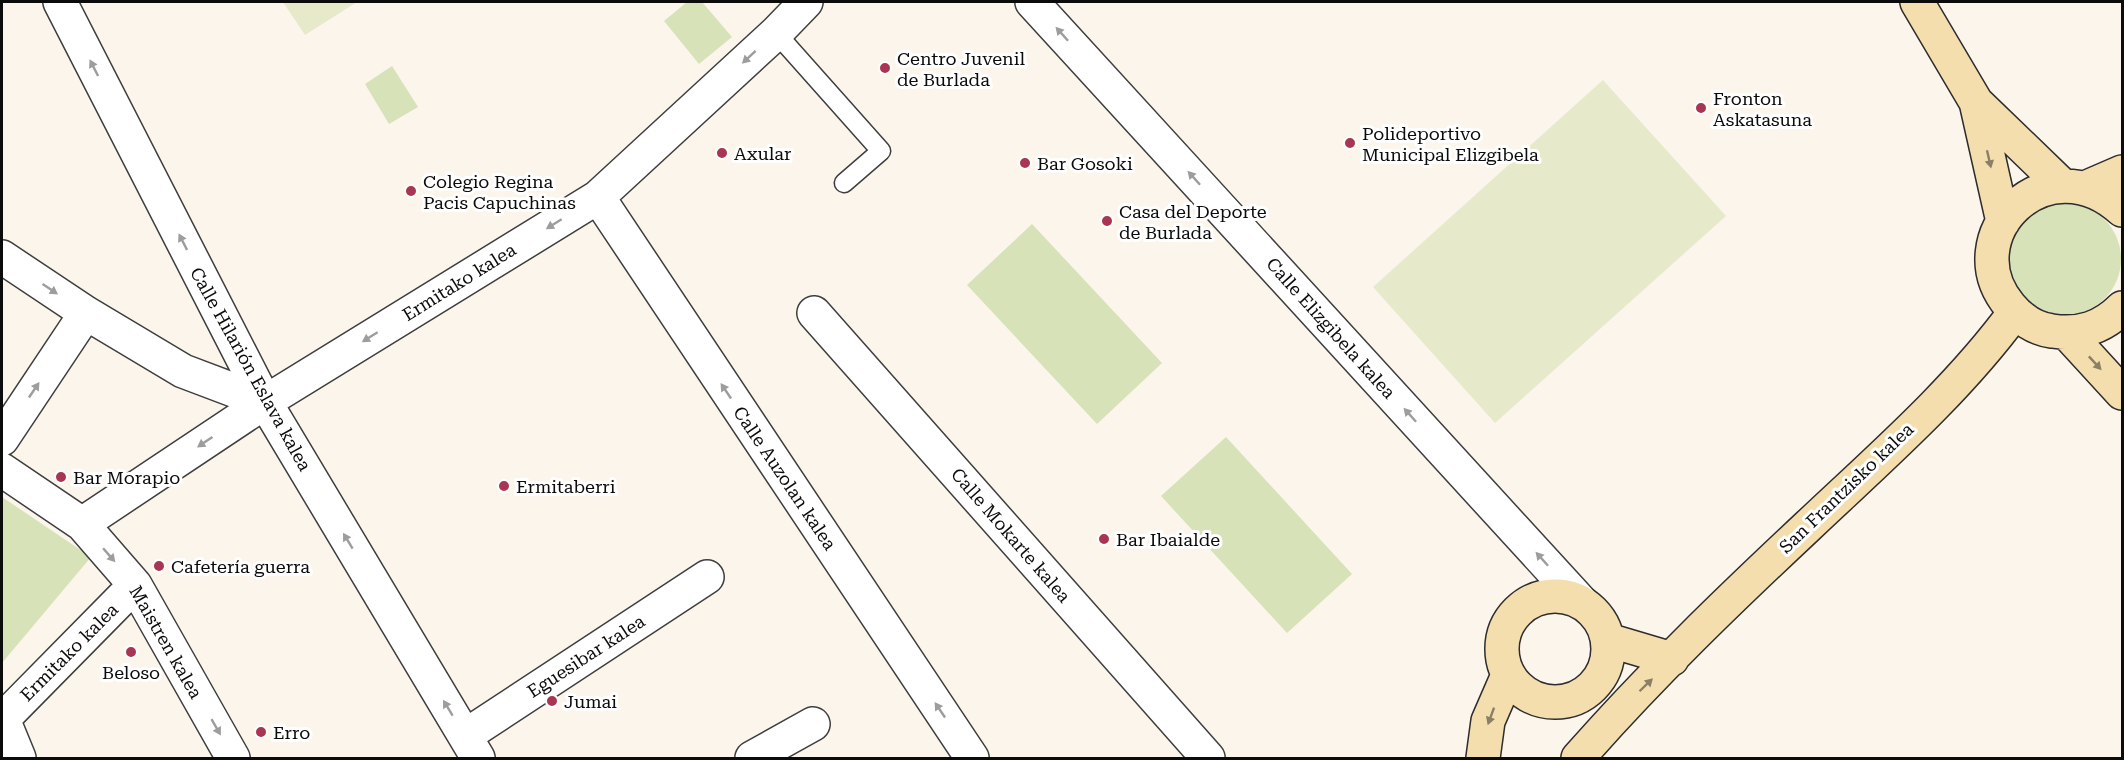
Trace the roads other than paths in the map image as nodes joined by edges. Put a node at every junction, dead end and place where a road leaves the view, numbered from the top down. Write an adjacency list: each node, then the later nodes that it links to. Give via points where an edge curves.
1 (60, 2): 20 (street, Calle Hilarión Eslava kalea, one-way to 1)
2 (806, 2): 5 (street, Ermitako kalea)
3 (1032, 2): 26 (street, Calle Elizgibela kalea, one-way to 3)
4 (1917, 2): 6 (street)
5 (776, 33): 8 (lane, via 881,151); 10 (street, Ermitako kalea, one-way to 10)
6 (1976, 102): 9 (street); 12 (street, one-way to 12)
7 (2122, 172): 9 (street)
8 (844, 183)
9 (2073, 186): 11 (street, via 2099,192); 12 (street, via 2048,188 2028,196)
10 (598, 197): 20 (street, Ermitako kalea, one-way to 20); 38 (street, Calle Auzolan kalea, one-way to 10)
11 (2122, 210)
12 (2003, 222): 15 (street, via 1992,253 1993,269 2004,299)
13 (2, 257): 16 (street, one-way to 16)
14 (2122, 308): 18 (street, via 2099,326)
15 (2015, 312): 18 (street, via 2030,324); 28 (street, San Frantzisko kalea, via 1988,349 1884,455 1730,598)
16 (86, 313): 20 (street, via 183,371); 21 (street, one-way to 16)
17 (814, 313): 39 (street, Calle Mokarte kalea)
18 (2067, 333): 19 (street, one-way to 19)
19 (2122, 393)
20 (265, 402): 23 (street, Ermitako kalea, one-way to 23); 34 (street, Calle Hilarión Eslava kalea, one-way to 20)
21 (2, 439)
22 (2, 470): 23 (street, Maistren kalea)
23 (82, 524): 25 (street, Maistren kalea, one-way to 25)
24 (707, 577): 34 (street, Eguesibar kalea)
25 (135, 585): 32 (street, Ermitako kalea); 36 (street, Maistren kalea, one-way to 36)
26 (1581, 602): 27 (street, via 1599,618); 29 (street, via 1566,597 1539,598 1514,614 1502,637 1502,659)
27 (1608, 640): 28 (street); 30 (street, via 1609,659)
28 (1672, 659): 31 (street, San Frantzisko kalea, one-way to 28)
29 (1508, 675): 30 (street, via 1528,696 1551,703 1570,701 1588,693); 40 (street, one-way to 40, via 1488,721)
30 (1597, 682): 31 (street)
31 (1623, 707): 41 (street, San Frantzisko kalea)
32 (2, 719): 35 (street)
33 (813, 724): 37 (street)
34 (471, 747)
35 (19, 759)
36 (233, 759)
37 (752, 759)
38 (972, 759)
39 (1208, 759)
40 (1483, 759)
41 (1578, 759)

